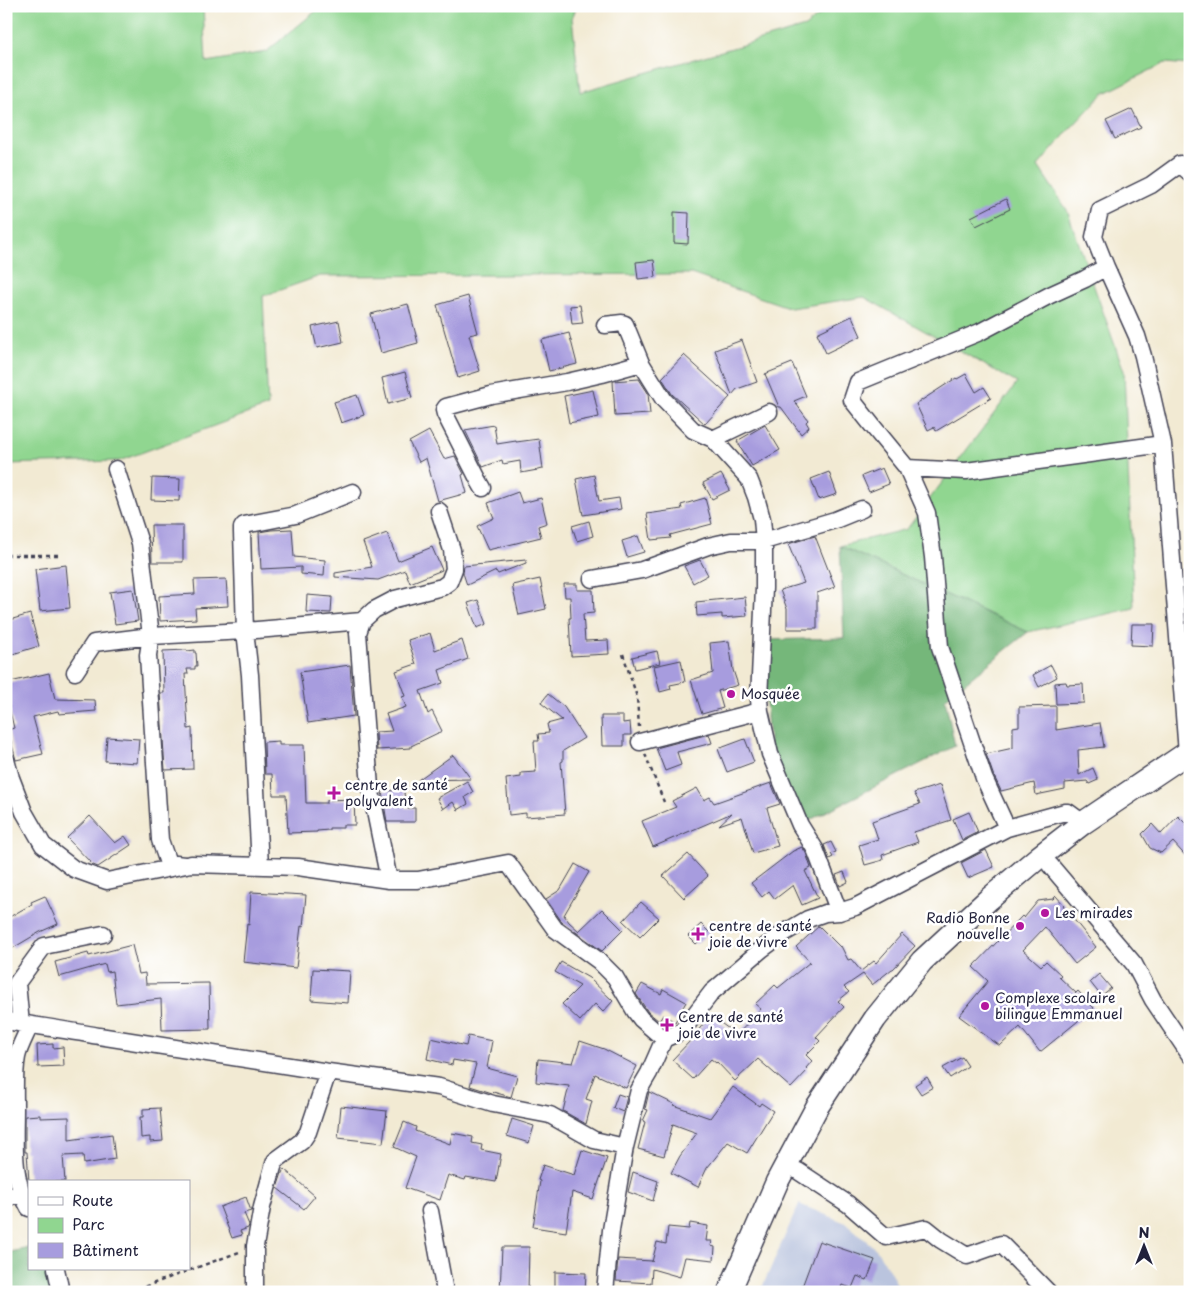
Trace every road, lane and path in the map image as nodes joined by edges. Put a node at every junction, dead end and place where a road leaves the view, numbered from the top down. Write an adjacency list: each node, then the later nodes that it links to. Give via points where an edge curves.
1 (1190, 173): 2 (street, via 1180,164 1151,185 1100,210 1094,237)
2 (1106, 267): 7 (street, via 1144,356); 8 (street, via 980,332 858,382 852,400)
3 (605, 325): 4 (street, via 625,324)
4 (641, 363): 6 (street, via 664,400 694,430); 10 (street, via 567,382 491,395 446,408 445,414)
5 (769, 412): 6 (street)
6 (713, 439): 14 (street, via 749,478 762,519)
7 (1163, 444): 8 (street, via 966,471); 25 (street)
8 (907, 468): 29 (street, via 927,514 940,648 984,778)
9 (116, 469): 20 (street, via 140,543)
10 (483, 488)
11 (353, 492): 19 (street, via 296,515 244,525)
12 (862, 509): 14 (street)
13 (438, 511): 18 (street, via 452,550 454,569 449,582 442,587 395,599)
14 (764, 540): 17 (street, via 708,546 642,570); 23 (street)
15 (6, 554): 16 (path)
16 (58, 554)
17 (592, 579)
18 (362, 621): 19 (street); 33 (street, via 358,633 370,787)
19 (245, 631): 20 (street); 32 (street)
20 (150, 636): 22 (street, via 94,642); 30 (street, via 148,655 160,840 168,863)
21 (623, 654): 24 (path, via 637,697)
22 (75, 672)
23 (760, 711): 24 (street); 34 (street, via 770,754 800,825 815,849)
24 (640, 742): 27 (path)
25 (1189, 756): 28 (main road); 31 (main road)
26 (6, 760): 30 (street, via 24,812 43,845 74,869 107,881)
27 (664, 802)
28 (1083, 824): 29 (street, via 1065,812); 54 (main road, via 989,899 922,961 874,1019 817,1107)
29 (1007, 828): 34 (street)
30 (184, 865): 32 (street)
31 (1050, 865): 38 (street, via 1134,964 1153,1000); 41 (main road, via 941,960 891,1018 829,1110)
32 (260, 866): 33 (street, via 298,867)
33 (389, 880): 37 (street, via 418,880 508,863 556,929 615,977 641,1019)
34 (839, 912): 37 (street, via 808,919 784,933 712,992 682,1032)
35 (102, 934): 36 (street, via 44,946 17,983)
36 (19, 1023): 39 (street); 43 (street, via 15,1156 18,1181)
37 (664, 1039): 40 (street, via 639,1090)
38 (1190, 1055)
39 (328, 1072): 40 (street, via 438,1087 493,1104 550,1115 594,1140); 45 (street, via 308,1132 302,1141 275,1161)
40 (626, 1148): 53 (street)
41 (798, 1171): 55 (main road); 56 (street, via 848,1204 886,1237 926,1228 967,1256 1001,1244)
42 (6, 1198): 43 (street)
43 (26, 1201)
44 (430, 1211): 52 (street)
45 (255, 1246): 48 (path); 51 (street)
46 (56, 1270): 49 (street)
47 (190, 1270): 50 (path)
48 (190, 1270)
49 (61, 1292)
50 (130, 1292)
51 (255, 1292)
52 (445, 1292)
53 (605, 1292)
54 (728, 1292)
55 (743, 1292)
56 (1048, 1292)

